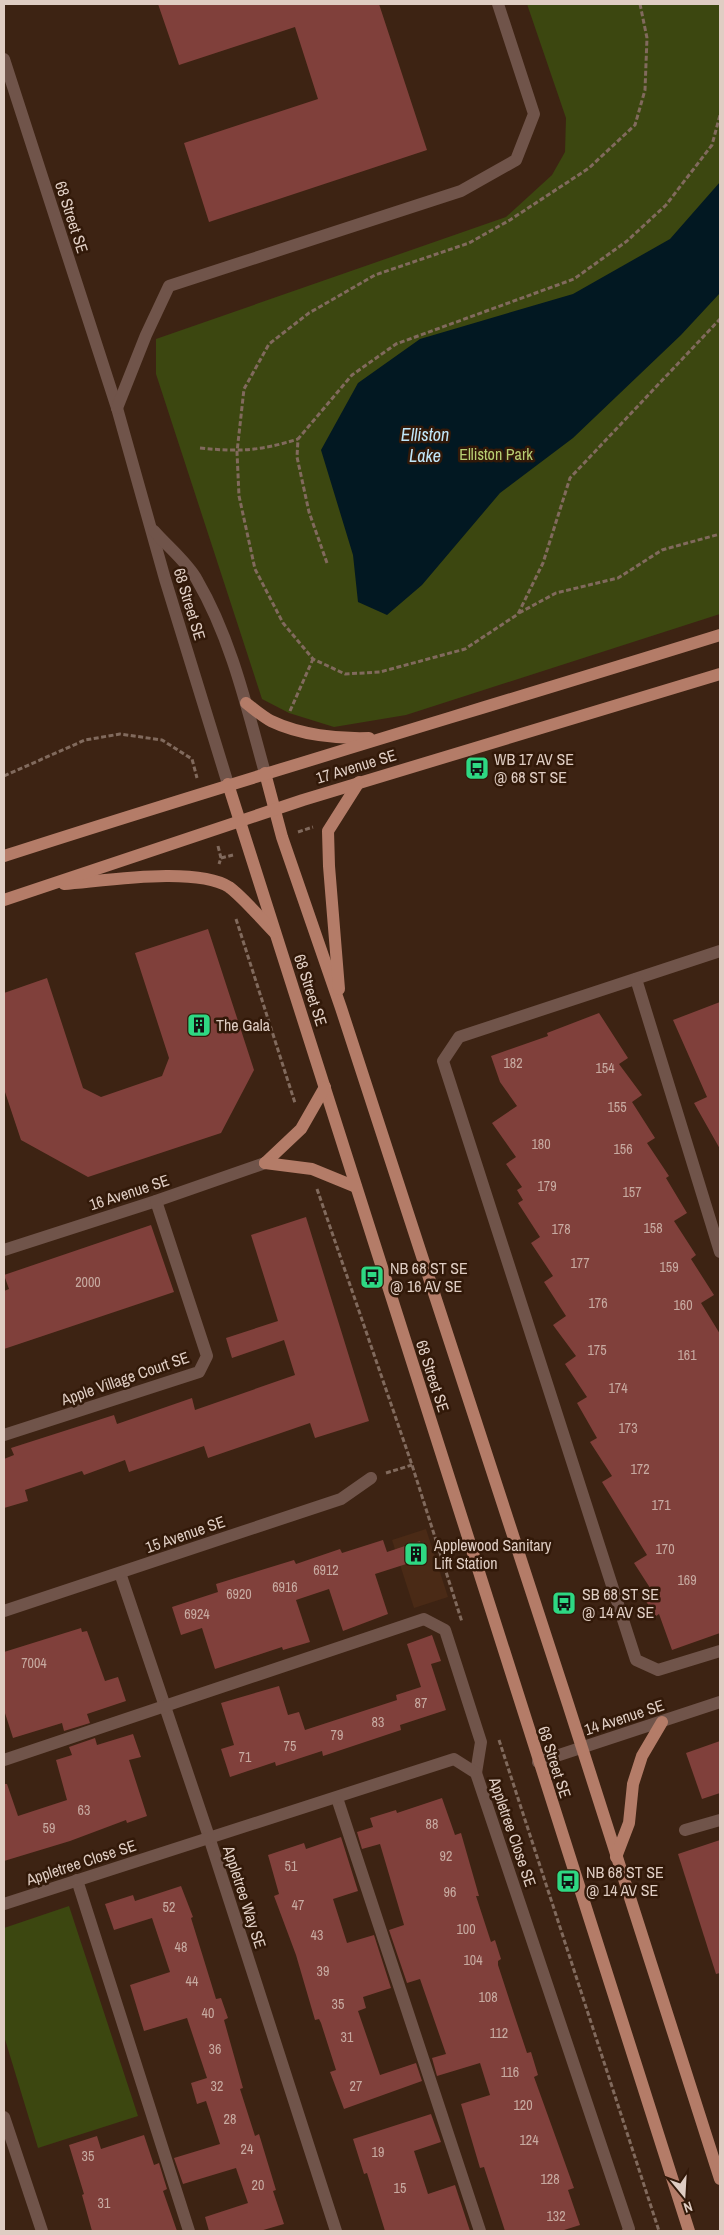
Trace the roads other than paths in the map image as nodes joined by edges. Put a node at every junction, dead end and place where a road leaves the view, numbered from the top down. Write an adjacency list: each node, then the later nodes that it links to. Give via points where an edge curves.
1 (498, 4): 3 (street, via 534,114 516,160 461,191 168,286)
2 (4, 59): 3 (street, 68 Street SE)
3 (118, 408): 4 (street, 68 Street SE)
4 (153, 529): 7 (street, 68 Street SE, via 196,578 220,626); 11 (street, 68 Street SE, via 165,579)
5 (720, 634): 8 (main road, 17 Avenue SE)
6 (720, 674): 10 (main road, 17 Avenue SE)
7 (246, 703): 8 (main road, via 270,720 306,732 348,739); 9 (street, 68 Street SE)
8 (390, 738): 9 (main road, 17 Avenue SE)
9 (265, 774): 11 (main road, 17 Avenue SE); 12 (main road, 68 Street SE)
10 (359, 782): 12 (main road, 17 Avenue SE); 20 (main road, via 328,831)
11 (228, 784): 13 (main road, 68 Street SE); 14 (main road, 17 Avenue SE)
12 (275, 809): 13 (main road, 17 Avenue SE); 20 (main road, 68 Street SE)
13 (239, 822): 15 (main road, 17 Avenue SE); 17 (main road, 68 Street SE)
14 (4, 856)
15 (45, 886): 16 (main road, 17 Avenue SE); 17 (main road, via 185,875 212,879 230,888)
16 (4, 900)
17 (276, 935): 21 (main road, 68 Street SE)
18 (720, 952): 19 (street)
19 (636, 978): 26 (street); 31 (street, via 459,1037 443,1061 636,1660 658,1670)
20 (340, 1008): 35 (main road, 68 Street SE)
21 (325, 1087): 22 (main road, via 301,1130); 23 (main road, 68 Street SE)
22 (265, 1163): 23 (main road, via 312,1170); 24 (street, 16 Avenue SE)
23 (356, 1187): 37 (main road, 68 Street SE)
24 (156, 1201): 25 (street, 16 Avenue SE); 27 (street, Apple Village Court SE, via 207,1356 199,1372)
25 (4, 1250)
26 (720, 1252)
27 (4, 1435)
28 (371, 1478): 29 (street, 15 Avenue SE, via 341,1499)
29 (120, 1573): 30 (street, 15 Avenue SE); 33 (street, Appletree Way SE)
30 (4, 1611)
31 (720, 1651)
32 (720, 1702): 34 (street, 14 Avenue SE)
33 (166, 1706): 36 (street); 38 (street, via 424,1619 446,1630 480,1742); 42 (street, Appletree Way SE)
34 (662, 1722): 35 (street, 14 Avenue SE); 43 (main road, via 642,1756 633,1784 629,1823)
35 (582, 1747): 37 (street, 14 Avenue SE); 43 (main road, 68 Street SE)
36 (4, 1760)
37 (538, 1762): 53 (main road, 68 Street SE)
38 (476, 1772): 39 (street, Appletree Close SE, via 454,1759); 48 (street, Appletree Close SE)
39 (337, 1798): 42 (street, Appletree Close SE); 52 (street)
40 (720, 1820): 41 (street)
41 (685, 1830)
42 (209, 1837): 44 (street, Appletree Close SE); 51 (street, Appletree Way SE)
43 (616, 1857): 47 (main road, 68 Street SE)
44 (77, 1880): 45 (street, Appletree Close SE); 50 (street)
45 (4, 1904)
46 (4, 2118): 49 (street)
47 (720, 2179)
48 (629, 2230)
49 (42, 2231)
50 (189, 2231)
51 (336, 2231)
52 (480, 2231)
53 (689, 2231)

